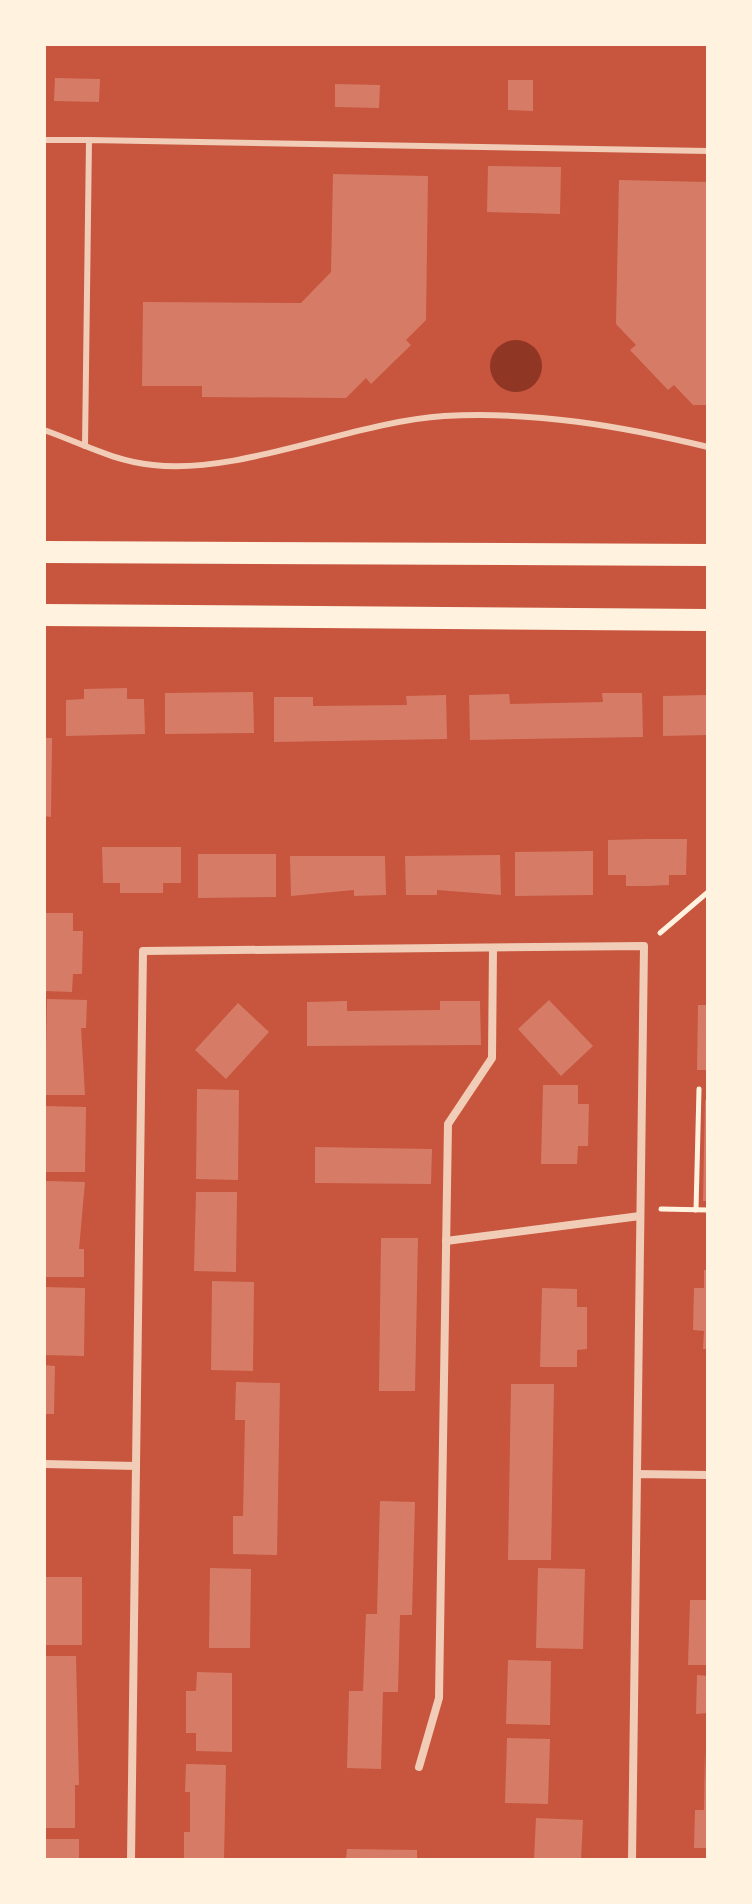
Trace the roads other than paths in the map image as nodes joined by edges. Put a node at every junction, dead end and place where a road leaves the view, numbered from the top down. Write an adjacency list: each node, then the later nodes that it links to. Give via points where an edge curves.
1 (44, 140): 2 (lane)
2 (89, 140): 3 (lane); 5 (lane)
3 (708, 151)
4 (44, 430): 5 (lane)
5 (85, 446): 6 (lane, via 110,457 170,467 225,461 396,422 502,416 598,423)
6 (708, 447)
7 (44, 552): 8 (highway)
8 (708, 555)
9 (44, 615): 10 (highway)
10 (708, 620)
11 (493, 948): 12 (street, via 644,946); 13 (street, via 492,1058 448,1124); 15 (street, via 143,951)
12 (640, 1212): 13 (street); 16 (street)
13 (446, 1241): 18 (street, via 439,1698)
14 (44, 1464): 15 (street)
15 (136, 1466): 19 (street)
16 (637, 1474): 17 (street); 20 (street)
17 (708, 1475)
18 (419, 1767)
19 (131, 1860)
20 (632, 1860)

